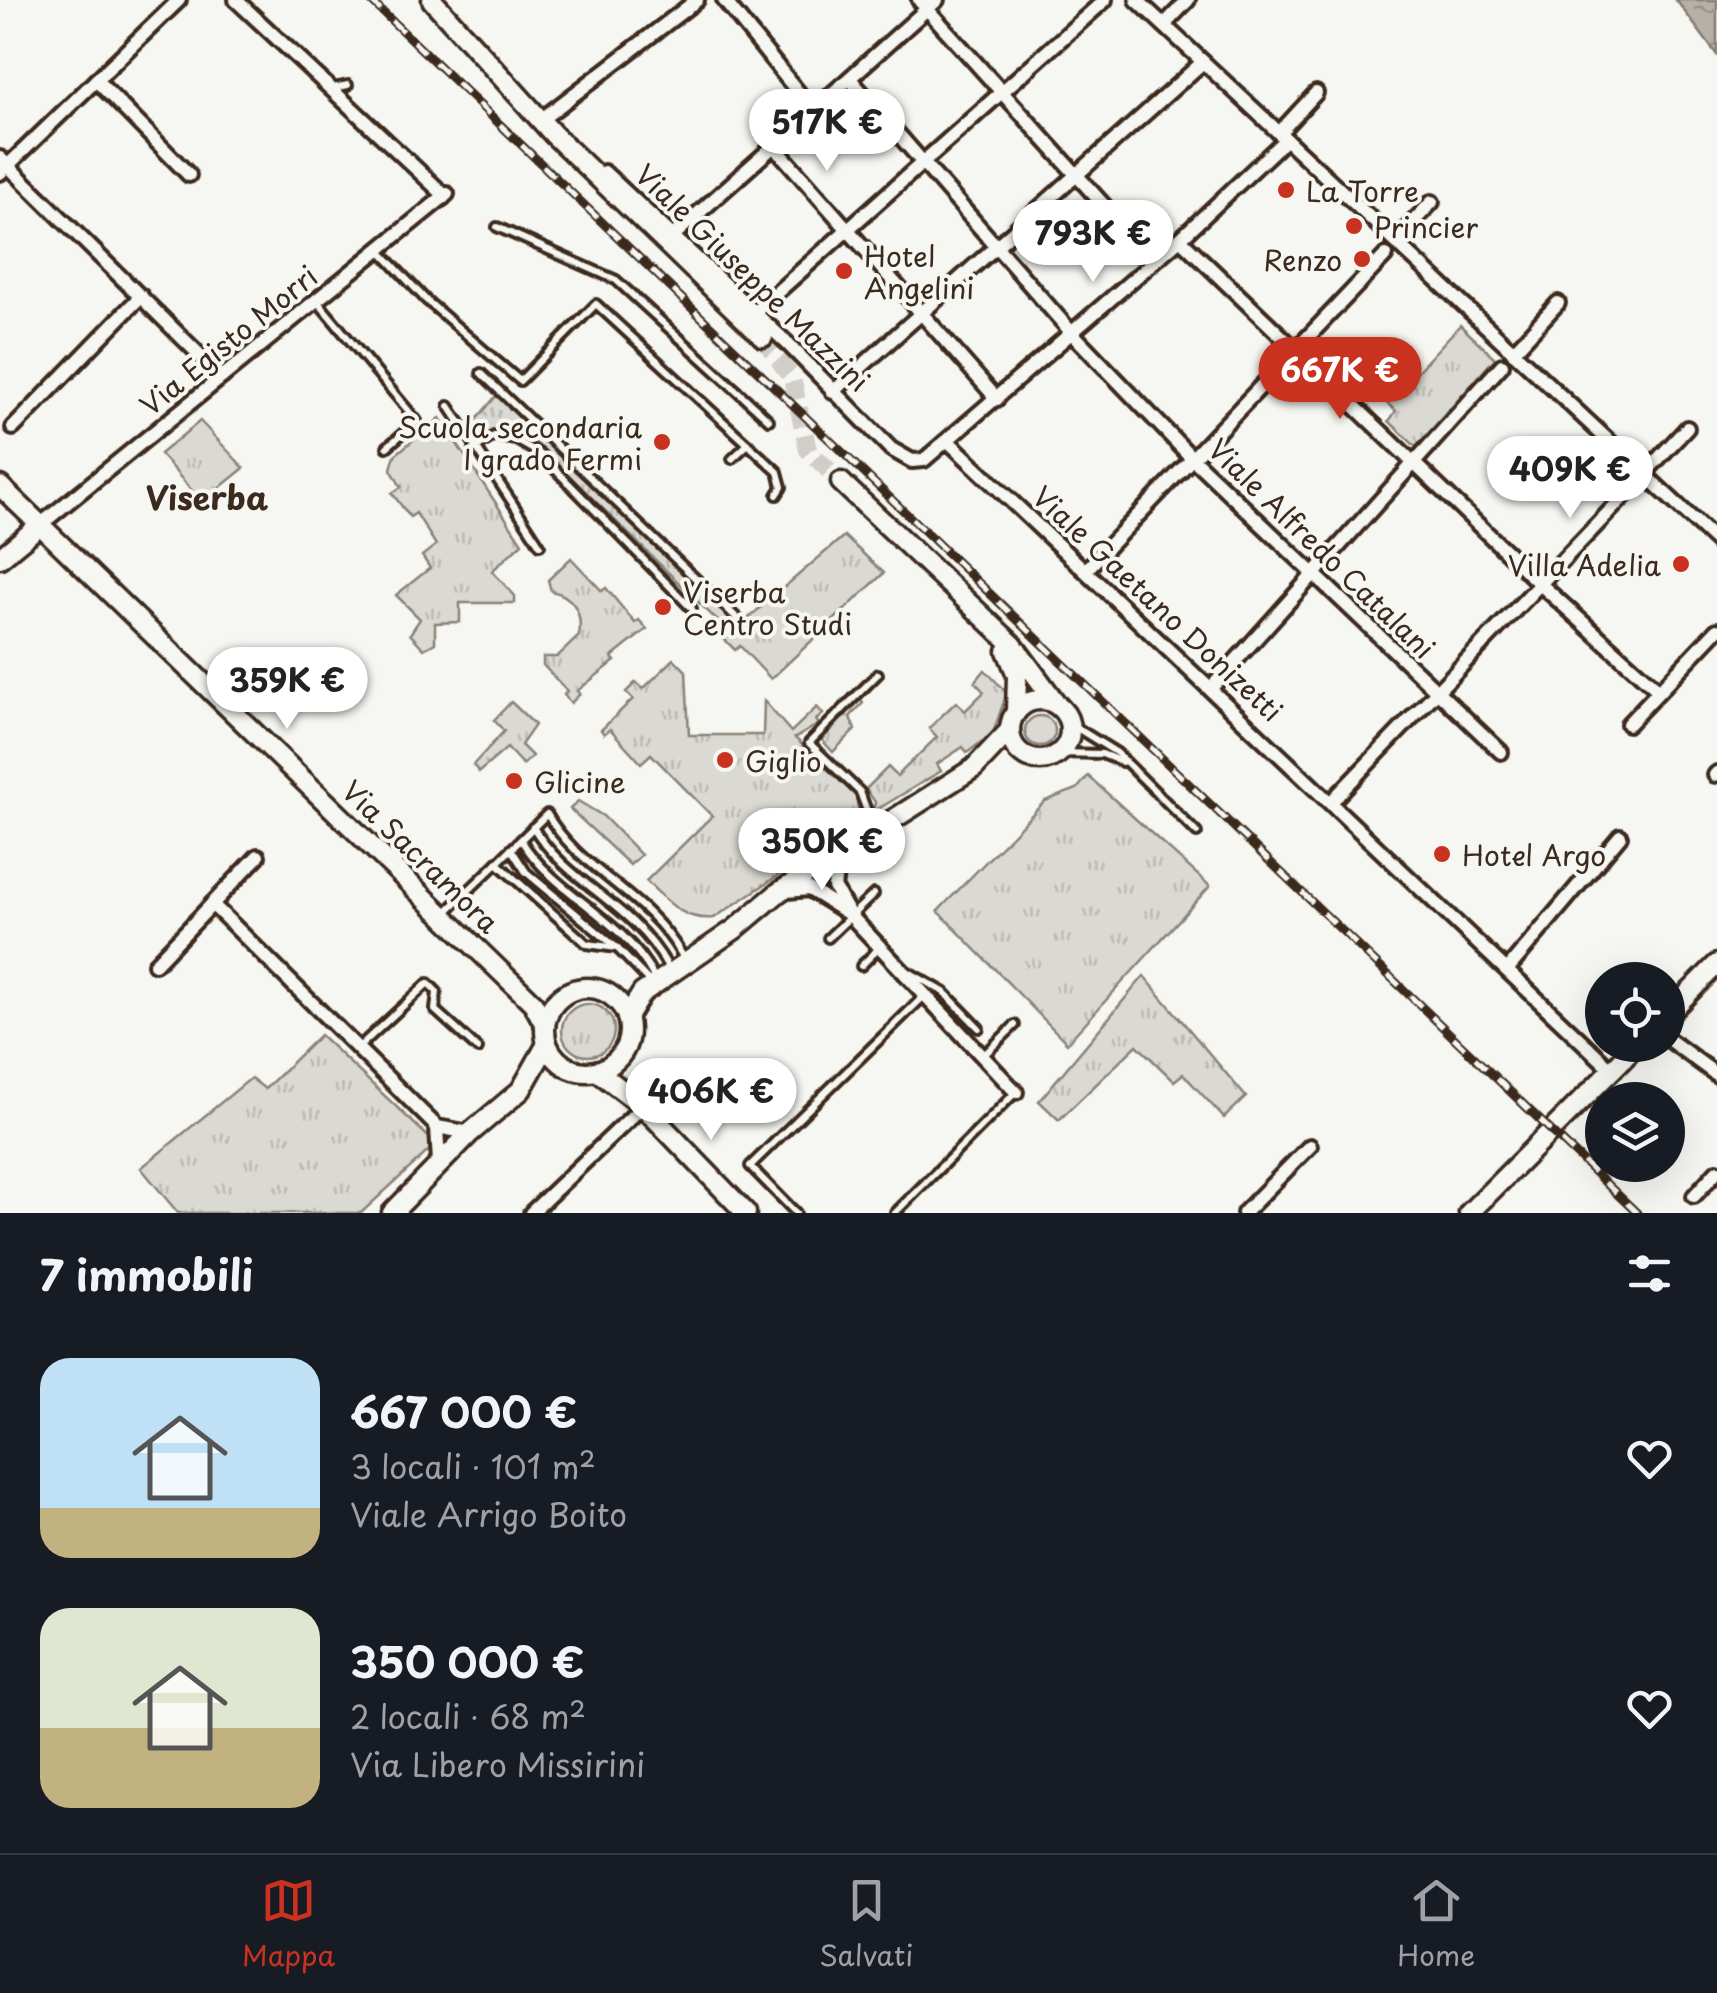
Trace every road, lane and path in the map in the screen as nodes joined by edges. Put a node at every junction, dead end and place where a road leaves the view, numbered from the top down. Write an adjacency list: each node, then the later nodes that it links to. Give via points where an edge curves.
1 (180, 0): 13 (street)
2 (236, 0): 15 (street)
3 (432, 0): 19 (street, Viale Giuseppe Mazzini)
4 (697, 0): 19 (street)
5 (724, 0): 18 (street)
6 (1105, 0): 16 (street)
7 (1137, 0): 10 (street)
8 (1188, 0): 10 (street)
9 (928, 3): 12 (street); 16 (street)
10 (1164, 25): 11 (street)
11 (1203, 62): 21 (street); 25 (street)
12 (850, 79): 18 (street); 23 (street, Viale Alfredo Catalani)
13 (96, 80): 24 (street); 26 (street)
14 (348, 85): 15 (lane)
15 (328, 89): 34 (street, Via Egisto Morri, via 445,196)
16 (1000, 93): 23 (street); 25 (street)
17 (1316, 93): 21 (street)
18 (814, 112): 22 (street)
19 (542, 119): 20 (street, Viale Giuseppe Mazzini)
20 (554, 135): 30 (street, Viale Giuseppe Mazzini, via 586,155); 43 (street, Viale Giuseppe Mazzini)
21 (1282, 136): 31 (street); 32 (street)
22 (775, 147): 29 (street); 30 (street)
23 (924, 161): 29 (street); 33 (street, Viale Alfredo Catalani)
24 (2, 166): 37 (street)
25 (1077, 174): 33 (street); 36 (street)
26 (188, 176)
27 (1432, 202): 32 (street)
28 (497, 228): 52 (lane, via 616,280)
29 (847, 230): 40 (street); 41 (street)
30 (674, 235): 40 (street, Viale Giuseppe Mazzini)
31 (1180, 239): 36 (street); 44 (street)
32 (1394, 241): 45 (street)
33 (998, 246): 41 (street); 42 (street, Viale Alfredo Catalani)
34 (379, 250): 38 (street, Via Egisto Morri); 56 (lane, via 520,380 596,304)
35 (1386, 255): 44 (street)
36 (1154, 261): 42 (street)
37 (141, 296): 48 (street); 53 (street)
38 (317, 300): 48 (street, Via Egisto Morri); 57 (lane, via 418,421)
39 (1558, 303): 45 (street)
40 (754, 312): 49 (street, Viale Giuseppe Mazzini)
41 (921, 315): 49 (street); 50 (street)
42 (1072, 332): 50 (street); 59 (street, Viale Alfredo Catalani)
43 (762, 337)
44 (1295, 350): 59 (street); 61 (street)
45 (1513, 352): 62 (street)
46 (1502, 365): 61 (street)
47 (481, 373): 75 (lane)
48 (222, 376): 67 (street, Via Egisto Morri)
49 (833, 392): 55 (street, Viale Giuseppe Mazzini, via 912,460 924,460)
50 (997, 399): 55 (street)
51 (449, 406): 58 (lane)
52 (769, 420)
53 (13, 428)
54 (1687, 428): 62 (street)
55 (949, 442): 71 (street, Viale Gaetano Donizetti)
56 (748, 444): 60 (lane); 66 (lane, via 778,472)
57 (386, 447)
58 (474, 449): 69 (lane); 74 (lane, via 494,436 540,454)
59 (1192, 458): 71 (street); 72 (street, Viale Alfredo Catalani)
60 (732, 460)
61 (1414, 464): 72 (street); 73 (street)
62 (1644, 474): 68 (street)
63 (840, 482): 76 (street)
64 (0, 486): 67 (street, Via Sacramora)
65 (1631, 488): 73 (street)
66 (777, 495)
67 (40, 525): 70 (street); 104 (street, Via Sacramora)
68 (1717, 542)
69 (540, 545)
70 (0, 558)
71 (1086, 570): 79 (street, Viale Gaetano Donizetti)
72 (1316, 572): 79 (street); 81 (street, Viale Alfredo Catalani)
73 (1539, 584): 80 (street); 81 (street)
74 (692, 609)
75 (740, 620)
76 (994, 628): 82 (street); 83 (street, via 1016,676)
77 (1717, 630): 80 (street)
78 (878, 674): 92 (lane, via 809,743 860,792)
79 (1212, 687): 90 (street, Viale Gaetano Donizetti)
80 (1659, 691): 84 (street)
81 (1436, 693): 85 (street, Viale Alfredo Catalani); 90 (street)
82 (1064, 715): 83 (street, via 1042,700); 86 (street, via 1069,740); 88 (lane)
83 (1014, 721): 87 (street); 89 (street)
84 (1628, 724)
85 (1501, 752)
86 (1059, 753): 87 (street, via 1041,760); 88 (lane, via 1102,754)
87 (1022, 754): 89 (street)
88 (1128, 765): 93 (lane)
89 (960, 777): 92 (street)
90 (1332, 801): 114 (street, Viale Gaetano Donizetti)
91 (533, 828): 95 (lane); 112 (lane, via 546,849 650,935); 112 (lane, via 547,814 559,834 657,917)
92 (874, 831): 97 (street)
93 (1197, 833)
94 (1620, 836): 114 (street)
95 (521, 840): 96 (lane); 112 (lane, via 534,862)
96 (511, 849): 99 (lane); 108 (lane, via 526,872)
97 (840, 854): 100 (street); 105 (street, via 834,887)
98 (258, 856): 102 (street)
99 (497, 863): 104 (lane); 108 (lane, via 587,944)
100 (779, 892): 103 (street); 105 (street, via 808,889)
101 (874, 894): 105 (lane)
102 (212, 904): 109 (street); 124 (street)
103 (752, 915): 112 (street); 120 (street, via 642,993)
104 (442, 916): 115 (street, Via Sacramora)
105 (850, 916): 106 (lane); 107 (street)
106 (828, 938)
107 (880, 947): 111 (lane); 113 (street)
108 (618, 948): 112 (lane)
109 (156, 964)
110 (1717, 964): 119 (street)
111 (861, 966)
112 (662, 969): 116 (street)
113 (902, 969): 118 (street); 122 (lane, via 944,992)
114 (1507, 970): 131 (street, Viale Gaetano Donizetti)
115 (502, 973): 117 (street, Via Sacramora, via 538,992); 123 (street, Via Sacramora, via 533,1002)
116 (606, 992): 117 (street, via 587,988); 120 (street)
117 (564, 995): 123 (street, via 554,1003)
118 (923, 997): 128 (street); 148 (lane, via 750,1166)
119 (1685, 997)
120 (627, 1018): 127 (street)
121 (1015, 1026): 128 (lane)
122 (979, 1028)
123 (546, 1034): 130 (street, via 556,1059); 134 (street)
124 (357, 1048): 125 (lane, via 428,983 438,992 435,1010); 138 (street)
125 (478, 1049)
126 (1685, 1052): 133 (street)
127 (620, 1056): 132 (street); 136 (street)
128 (982, 1057): 135 (street)
129 (1620, 1062): 131 (street)
130 (571, 1069): 132 (street); 134 (street)
131 (1612, 1070): 151 (street)
132 (597, 1071): 136 (street)
133 (1717, 1075)
134 (521, 1090): 137 (street)
135 (1016, 1092): 149 (lane)
136 (643, 1106): 146 (street); 147 (street)
137 (490, 1119): 139 (street); 143 (street)
138 (437, 1127): 139 (street); 141 (street)
139 (470, 1133): 141 (street)
140 (1310, 1146): 150 (street)
141 (439, 1163): 143 (street)
142 (1717, 1171): 144 (street)
143 (424, 1182): 145 (street)
144 (1694, 1196)
145 (392, 1213)
146 (531, 1213)
147 (746, 1213)
148 (796, 1213)
149 (895, 1213)
150 (1244, 1213)
151 (1469, 1213)

